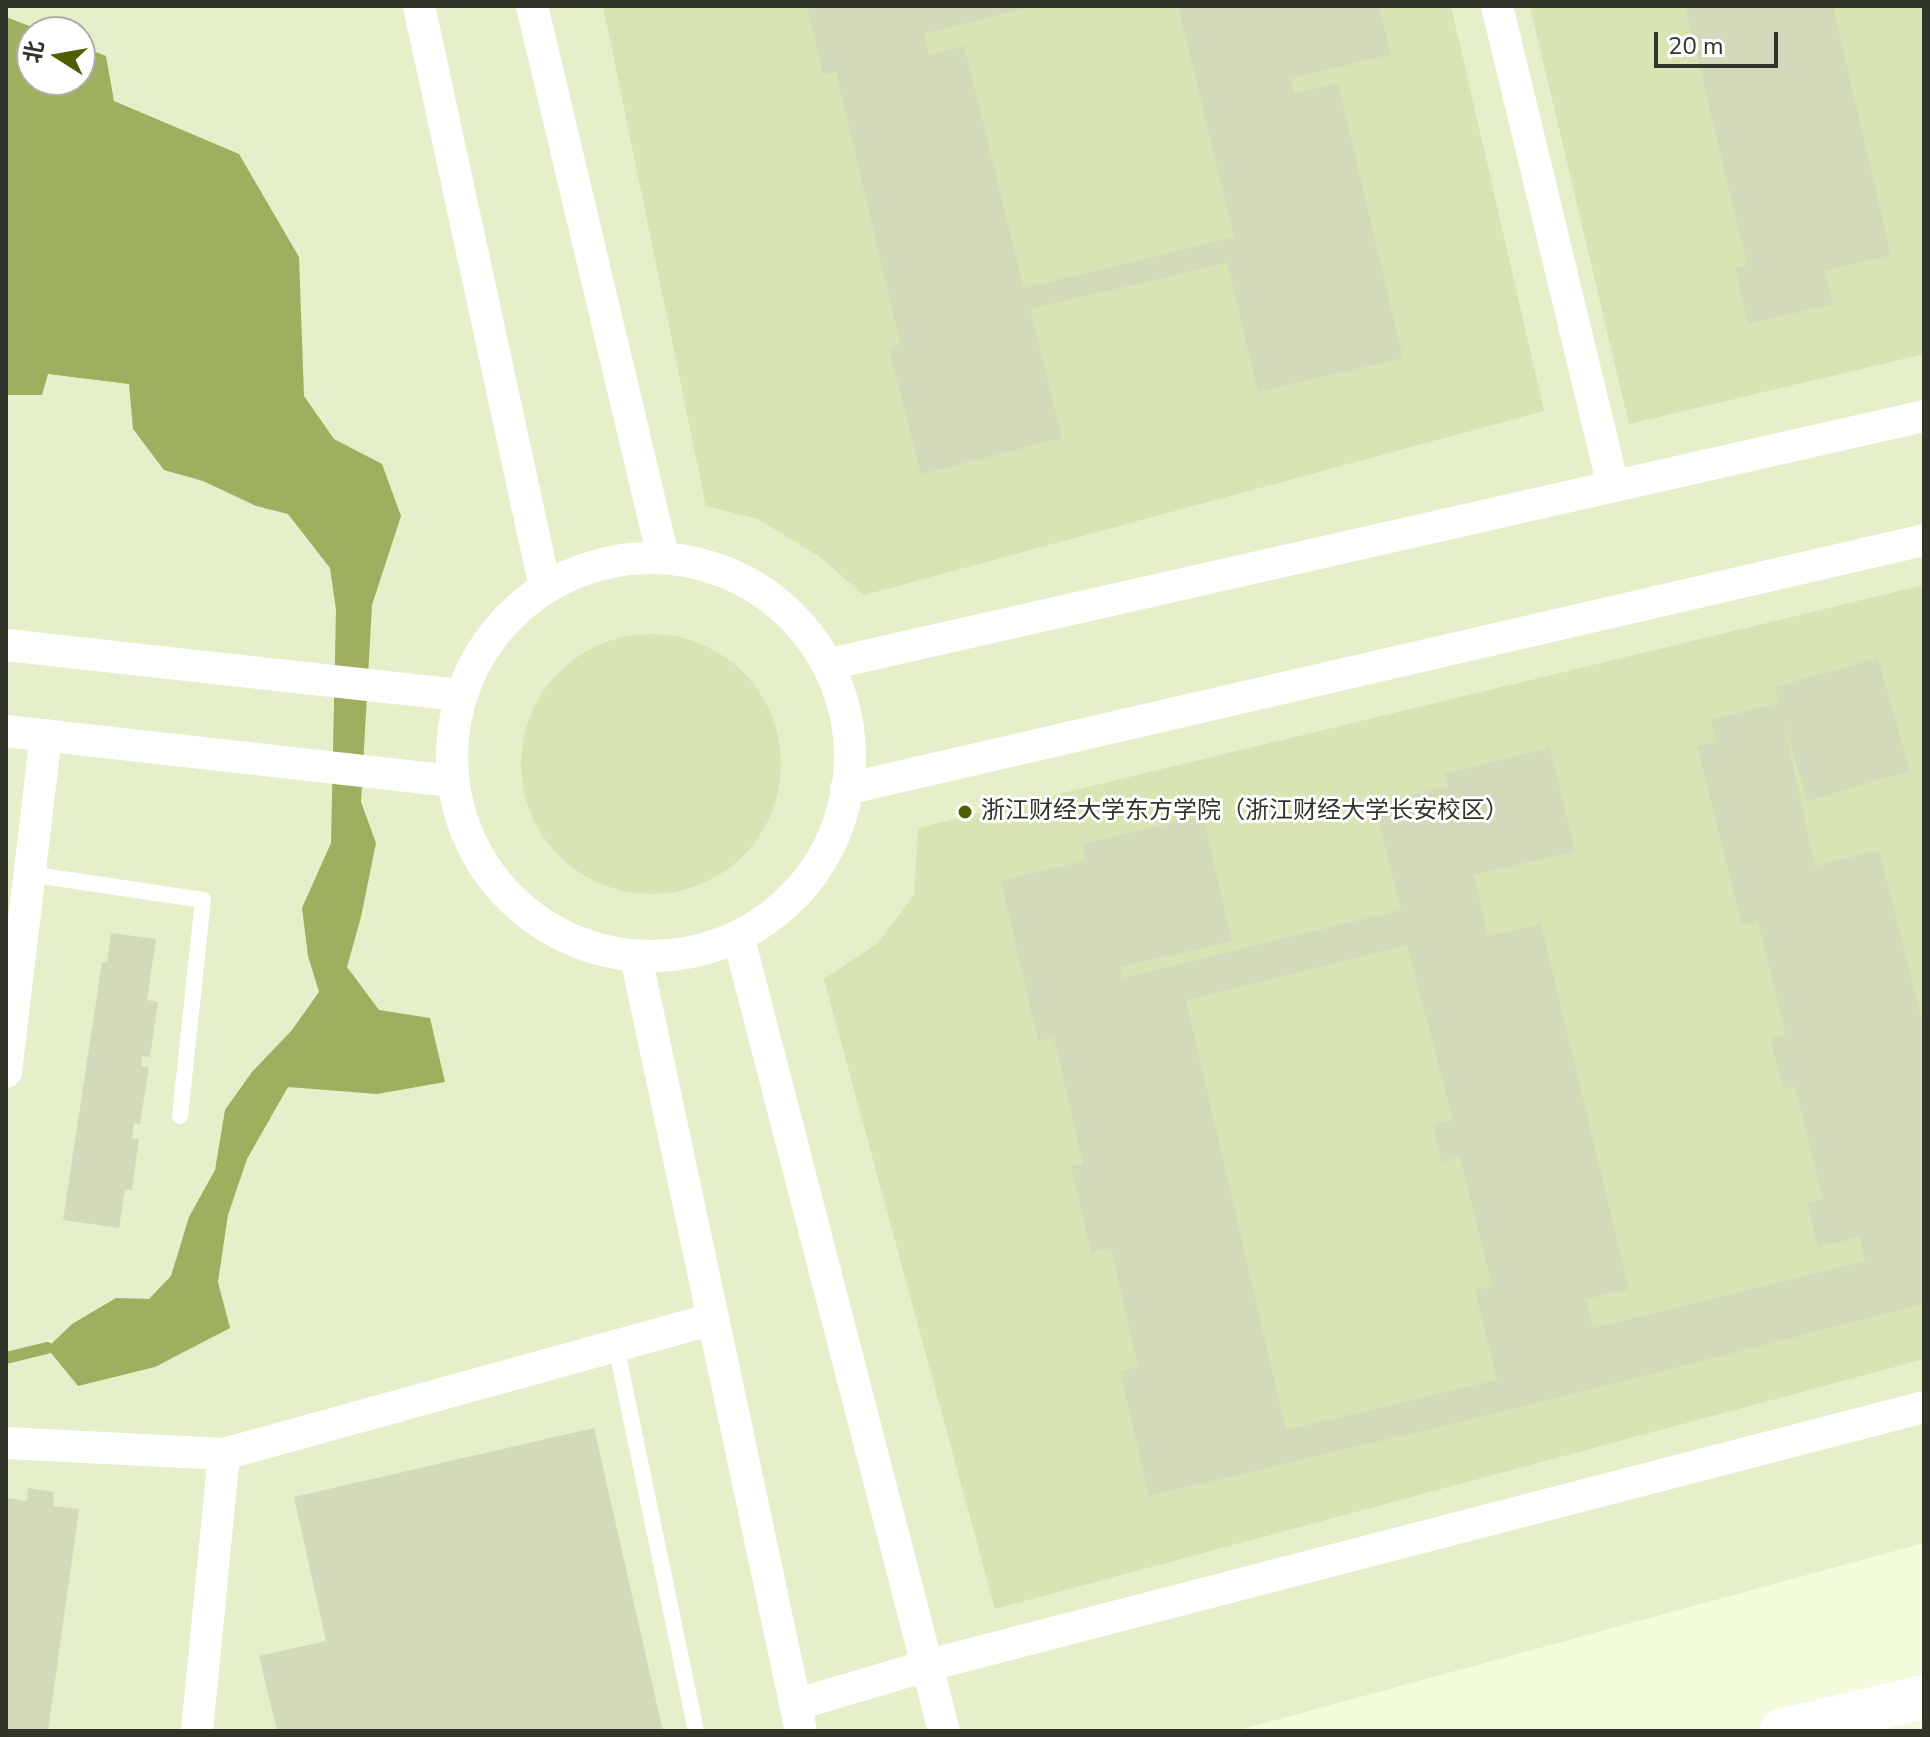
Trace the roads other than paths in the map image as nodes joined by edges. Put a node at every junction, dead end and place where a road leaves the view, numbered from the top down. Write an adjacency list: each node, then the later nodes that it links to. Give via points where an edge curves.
1 (419, 6): 8 (street)
2 (532, 6): 7 (street)
3 (1497, 6): 5 (street)
4 (1924, 416): 5 (street)
5 (1613, 486): 10 (street)
6 (1924, 540): 15 (street)
7 (663, 557): 8 (street, via 620,558); 10 (street, via 721,568 773,597)
8 (544, 583): 11 (street, via 475,660)
9 (6, 645): 11 (street)
10 (834, 663): 15 (street, via 851,751)
11 (459, 695): 14 (street)
12 (6, 731): 13 (street)
13 (46, 735): 14 (street); 16 (street)
14 (452, 781): 18 (street, via 466,834 494,882 534,920 582,945)
15 (846, 789): 17 (street, via 843,811 818,866 779,911)
16 (29, 874): 19 (street); 20 (lane, via 203,900)
17 (739, 939): 18 (street, via 682,955); 26 (street)
18 (636, 957): 21 (street)
19 (6, 1072)
20 (180, 1116)
21 (713, 1319): 22 (street); 28 (street)
22 (616, 1346): 25 (street); 30 (lane)
23 (1924, 1407): 26 (street)
24 (6, 1443): 25 (street)
25 (224, 1454): 29 (street)
26 (929, 1665): 28 (street); 31 (street)
27 (1924, 1697): 32 (street)
28 (798, 1718)
29 (197, 1731)
30 (696, 1731)
31 (944, 1731)
32 (1781, 1731)

